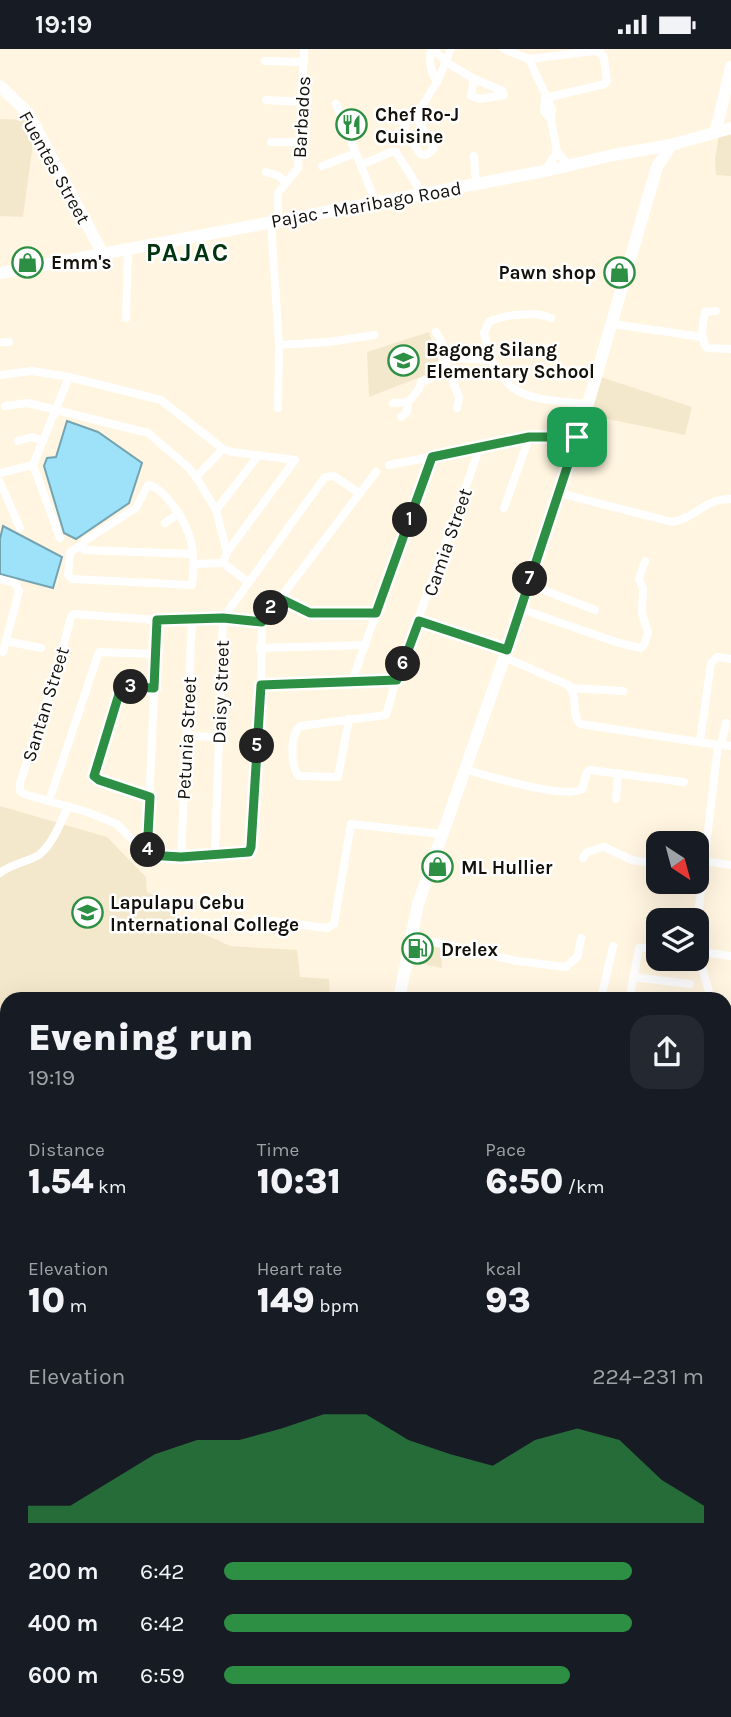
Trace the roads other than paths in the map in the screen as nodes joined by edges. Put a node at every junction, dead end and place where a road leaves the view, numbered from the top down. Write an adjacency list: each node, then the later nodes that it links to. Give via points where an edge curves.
1 (304, 49): 8 (street, Barbados)
2 (432, 49): 9 (street); 12 (street, via 431,68)
3 (450, 49): 9 (street)
4 (503, 49): 6 (street)
5 (547, 53): 6 (street); 14 (street, via 601,53 607,81 602,86)
6 (529, 59): 14 (street)
7 (265, 61): 8 (street)
8 (304, 62): 16 (street, Barbados)
9 (446, 62): 11 (street); 12 (street)
10 (731, 68): 22 (street)
11 (474, 79)
12 (437, 82): 19 (street)
13 (0, 86): 42 (street, Fuentes Street, via 28,113)
14 (545, 97): 27 (street, via 552,109)
15 (266, 100): 16 (street)
16 (302, 102): 24 (street, Barbados)
17 (336, 104): 28 (street)
18 (377, 111): 20 (street)
19 (416, 116): 20 (street); 20 (street, via 433,147 430,153 420,153)
20 (405, 123)
21 (731, 128): 22 (street, Pajac - Maribago Road)
22 (716, 131): 25 (street, Pajac - Maribago Road)
23 (271, 142): 24 (street)
24 (299, 142): 36 (street, Barbados, via 298,168)
25 (671, 145): 26 (street, Pajac - Maribago Road); 33 (street)
26 (648, 150): 31 (street, Pajac - Maribago Road); 33 (street)
27 (557, 152): 31 (street); 34 (street)
28 (356, 153): 30 (street); 32 (street)
29 (474, 156): 37 (street)
30 (361, 165): 38 (street, via 396,152); 39 (street)
31 (569, 165): 34 (street, Pajac - Maribago Road)
32 (322, 166)
33 (657, 167): 47 (street)
34 (545, 171): 37 (street, Pajac - Maribago Road)
35 (266, 172): 36 (street)
36 (286, 183): 40 (street, Barbados, via 278,193)
37 (476, 184): 38 (street, Pajac - Maribago Road)
38 (423, 195): 39 (street, Pajac - Maribago Road)
39 (376, 203): 40 (street, Pajac - Maribago Road)
40 (275, 221): 41 (street, Pajac - Maribago Road); 51 (street, Barbados)
41 (128, 249): 42 (street, Pajac - Maribago Road); 45 (street)
42 (103, 254): 43 (street, Pajac - Maribago Road)
43 (0, 273)
44 (716, 310): 50 (street, via 705,312)
45 (126, 318)
46 (551, 318): 54 (street, via 534,314 488,322 484,333)
47 (613, 324): 50 (street); 60 (street)
48 (436, 332): 53 (street)
49 (374, 335): 51 (street)
50 (702, 337): 52 (street, via 707,348)
51 (279, 345): 62 (street, Barbados)
52 (731, 349)
53 (443, 357): 54 (street); 55 (street)
54 (491, 360): 60 (street, via 516,390)
55 (449, 371): 58 (street, via 421,382); 63 (street, via 459,397)
56 (0, 375): 57 (street, via 20,371)
57 (69, 377): 64 (street); 71 (street, via 161,400)
58 (408, 402): 59 (street); 65 (street)
59 (393, 403)
60 (588, 404): 67 (street)
61 (5, 405): 64 (street, via 28,403)
62 (278, 408)
63 (457, 408)
64 (55, 409): 69 (street); 78 (street, via 149,433)
65 (401, 417)
66 (529, 437): 67 (street); 70 (street); 83 (street)
67 (577, 437): 81 (street)
68 (19, 441): 69 (street, via 32,437)
69 (43, 441): 74 (street)
70 (480, 447): 73 (street); 105 (street, Camia Street)
71 (223, 449): 72 (street); 78 (street)
72 (258, 456): 84 (street); 90 (street, via 295,460)
73 (432, 457): 75 (street); 101 (street)
74 (33, 465): 77 (street); 88 (street)
75 (389, 465)
76 (376, 472): 80 (street)
77 (0, 473)
78 (196, 477): 84 (street)
79 (0, 482): 87 (street)
80 (359, 493): 96 (street, Daisy Street, via 334,476 326,477); 98 (street)
81 (559, 493): 82 (street, via 672,521 710,501); 97 (street)
82 (731, 499)
83 (504, 507)
84 (216, 510): 90 (street)
85 (179, 513): 86 (street); 89 (street, via 163,493 148,485 136,508); 91 (street, via 192,539)
86 (165, 523)
87 (20, 528)
88 (60, 538)
89 (83, 547): 91 (street); 94 (street, via 70,552 68,575 72,579 192,585)
90 (227, 552): 93 (street)
91 (193, 554): 94 (street)
92 (645, 561): 99 (street, via 639,579 648,633 641,648)
93 (223, 563): 94 (street); 96 (street)
94 (194, 564)
95 (0, 579): 107 (street, via 18,586 19,591)
96 (248, 582): 102 (street, Daisy Street)
97 (528, 584): 99 (street); 100 (street)
98 (279, 598): 101 (street, via 310,613); 106 (street)
99 (521, 609): 112 (street)
100 (595, 610)
101 (376, 613): 108 (street)
102 (223, 618): 103 (street); 106 (street); 124 (street, Daisy Street)
103 (192, 619): 104 (street); 123 (street, Petunia Street)
104 (157, 620): 113 (street); 133 (street, Santan Street, via 71,617 20,783 24,794)
105 (419, 621): 112 (street); 115 (street, Camia Street)
106 (262, 622): 110 (street)
107 (6, 641): 109 (street); 111 (street)
108 (365, 645): 110 (street); 116 (street)
109 (41, 648)
110 (260, 648): 117 (street)
111 (3, 653)
112 (505, 653): 119 (street); 128 (street)
113 (155, 654): 118 (street); 133 (street, via 99,652)
114 (731, 659): 125 (street, via 717,657 711,663)
115 (397, 680): 116 (street); 121 (street, Camia Street, via 386,715)
116 (352, 681): 117 (street)
117 (261, 685): 138 (street, via 251,847 249,852)
118 (154, 688): 131 (street); 131 (street, via 127,687 119,694 94,776)
119 (571, 688): 120 (street); 125 (street, via 580,724)
120 (623, 691)
121 (349, 719): 121 (street, via 297,728 296,774 338,777)
122 (726, 723): 126 (street)
123 (187, 736): 124 (street); 139 (street, Petunia Street)
124 (219, 737): 138 (street, Daisy Street)
125 (700, 741): 126 (street)
126 (720, 745): 127 (street); 135 (street)
127 (731, 746)
128 (463, 769): 129 (street, via 571,793 582,789 590,770); 136 (street)
129 (618, 773): 130 (street); 132 (street)
130 (684, 782)
131 (150, 797): 137 (street)
132 (616, 799)
133 (49, 801): 134 (street)
134 (68, 806): 137 (street, via 117,824); 144 (street, via 39,856)
135 (708, 831)
136 (441, 834): 145 (street, via 351,824 334,924 327,928); 146 (street)
137 (147, 855): 139 (street)
138 (215, 855): 139 (street)
139 (181, 857)
140 (583, 858): 141 (street, via 604,847)
141 (646, 862)
142 (709, 862): 143 (street)
143 (731, 865)
144 (0, 873)
145 (257, 919)
146 (411, 937): 147 (street, via 566,967 578,956); 156 (street)
147 (581, 938)
148 (613, 946): 157 (street)
149 (646, 948): 153 (street, via 639,948)
150 (709, 952): 151 (street)
151 (731, 956)
152 (703, 971): 158 (street)
153 (633, 977): 154 (street); 155 (street)
154 (690, 984)
155 (631, 990)
156 (400, 992)
157 (603, 992)
158 (709, 992)

